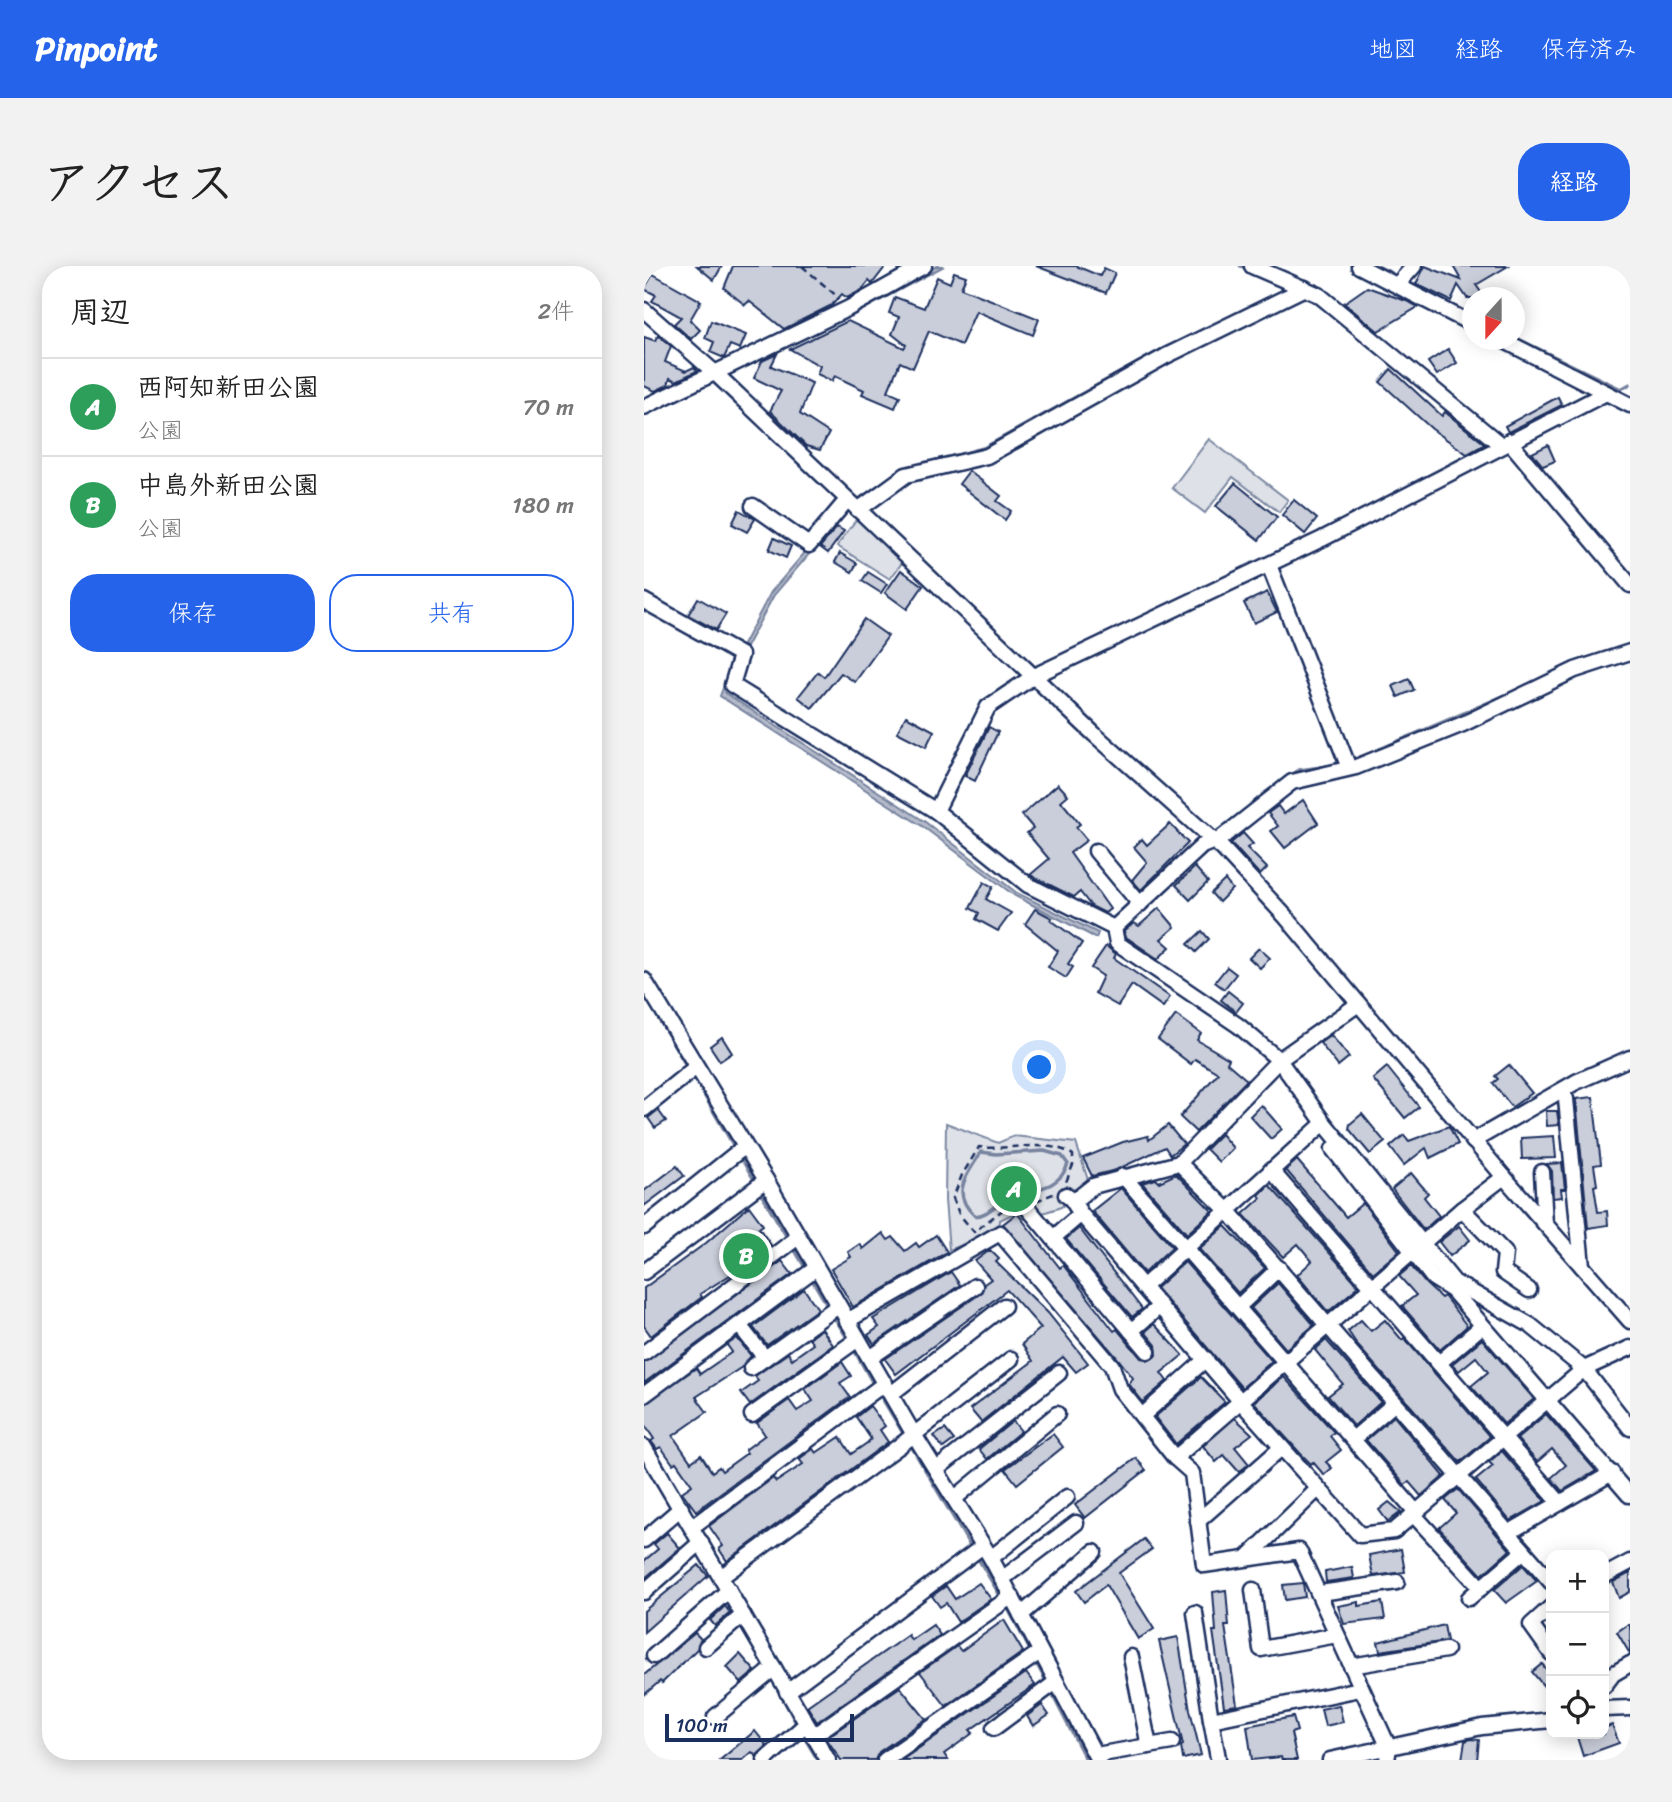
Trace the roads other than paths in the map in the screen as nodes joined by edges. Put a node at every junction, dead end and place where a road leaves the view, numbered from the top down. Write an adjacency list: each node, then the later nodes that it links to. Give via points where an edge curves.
1 (924, 266): 10 (street, via 849,308)
2 (1252, 266): 6 (street)
3 (1359, 266): 5 (street)
4 (1413, 266): 5 (street)
5 (1397, 285): 8 (street)
6 (1305, 288): 14 (street, via 1347,315); 15 (street, via 1166,356 987,456 906,475)
7 (644, 310): 10 (street)
8 (1462, 319)
9 (1522, 350): 11 (street)
10 (714, 372): 13 (street); 15 (street)
11 (1606, 393): 12 (street); 14 (street)
12 (1630, 405)
13 (644, 407)
14 (1505, 443): 17 (street); 18 (street)
15 (852, 505): 16 (street, via 809,545); 21 (street)
16 (753, 506)
17 (1269, 565): 21 (street); 22 (street)
18 (1630, 585)
19 (644, 601): 23 (street, via 741,655 732,685)
20 (1630, 652): 22 (street, via 1575,670 1463,724)
21 (1034, 677): 23 (street, via 988,707); 24 (street)
22 (1349, 768): 24 (street, via 1292,782)
23 (936, 811): 27 (street, via 1028,885)
24 (1212, 841): 26 (street); 30 (street, via 1285,916)
25 (1096, 851): 26 (street)
26 (1140, 904): 27 (street)
27 (1114, 928): 32 (street, via 1117,943 1239,1026)
28 (644, 980): 29 (street)
29 (650, 997): 33 (street)
30 (1357, 1005): 32 (street); 37 (street)
31 (1630, 1058): 37 (street, via 1576,1082)
32 (1279, 1059): 36 (street); 39 (street)
33 (692, 1071): 35 (street); 38 (street)
34 (1566, 1100): 55 (street)
35 (644, 1110)
36 (1321, 1125): 40 (street); 54 (street)
37 (1473, 1141): 43 (street)
38 (744, 1147): 44 (street); 50 (street)
39 (1179, 1163): 42 (street); 47 (street)
40 (1271, 1170): 47 (street); 61 (street)
41 (1542, 1172): 49 (street)
42 (1123, 1176): 48 (street, via 1065,1195); 53 (street)
43 (1504, 1177): 46 (street); 49 (street)
44 (765, 1181): 52 (street); 58 (street)
45 (1026, 1206): 51 (street)
46 (1462, 1209): 54 (street); 62 (street, via 1505,1253 1503,1272)
47 (1227, 1210): 53 (street); 57 (street)
48 (1081, 1214): 51 (street); 60 (street)
49 (1545, 1224): 55 (street)
50 (644, 1227)
51 (1053, 1238): 72 (street)
52 (792, 1241): 56 (street); 76 (street)
53 (1187, 1247): 60 (street); 65 (street)
54 (1419, 1249): 61 (street); 71 (street, via 1433,1278 1452,1290); 84 (street, via 1454,1282 1521,1320)
55 (1582, 1266): 68 (street)
56 (815, 1268): 66 (street); 69 (street)
57 (1279, 1268): 65 (street); 70 (street)
58 (644, 1272)
59 (975, 1286): 78 (street)
60 (1143, 1287): 64 (street)
61 (1374, 1288): 70 (street); 82 (street)
62 (1528, 1290)
63 (1004, 1306): 86 (street)
64 (1160, 1306): 72 (street); 80 (street)
65 (1238, 1307): 81 (street)
66 (833, 1309): 67 (street); 77 (street)
67 (847, 1321): 73 (street); 93 (street, via 1000,1233 1112,1366 1120,1389)
68 (1630, 1321)
69 (739, 1325): 77 (street); 87 (street)
70 (1330, 1326): 81 (street); 90 (street)
71 (1482, 1326): 82 (street); 88 (street)
72 (1131, 1331): 75 (street)
73 (858, 1339): 78 (street); 92 (street)
74 (1630, 1348): 84 (street)
75 (1148, 1351)
76 (644, 1353)
77 (765, 1358): 83 (street)
78 (870, 1358): 86 (street)
79 (1011, 1359): 96 (street)
80 (1206, 1359): 89 (street); 93 (street)
81 (1286, 1363): 89 (street); 97 (street)
82 (1439, 1363): 95 (street)
83 (751, 1368)
84 (1584, 1369): 88 (street); 94 (street)
85 (1059, 1373): 101 (street)
86 (887, 1387): 96 (street); 113 (street, via 872,1393)
87 (644, 1395)
88 (1547, 1401): 95 (street); 102 (street)
89 (1242, 1403): 99 (street); 100 (street)
90 (1395, 1403): 97 (street); 103 (street)
91 (1057, 1414): 107 (street)
92 (752, 1415)
93 (1142, 1416): 100 (street)
94 (1630, 1427)
95 (1503, 1438): 103 (street); 108 (street)
96 (908, 1439): 101 (street); 127 (street)
97 (1353, 1439): 110 (street)
98 (644, 1447): 109 (street)
99 (1281, 1448): 104 (street); 111 (street)
100 (1175, 1458): 111 (street, via 1192,1473)
101 (937, 1469): 107 (street)
102 (1612, 1474): 105 (street); 108 (street)
103 (1458, 1476): 110 (street); 114 (street)
104 (1318, 1489): 110 (street, via 1360,1535 1394,1531); 120 (street)
105 (1629, 1496)
106 (1066, 1497): 117 (street)
107 (956, 1499): 117 (street)
108 (1560, 1503): 114 (street)
109 (677, 1512): 113 (street); 115 (street)
110 (1415, 1513): 126 (street)
111 (1198, 1521): 120 (street, via 1204,1565)
112 (1076, 1523): 124 (street)
113 (692, 1527): 116 (street)
114 (1508, 1533): 118 (street)
115 (644, 1540)
116 (697, 1546): 127 (street); 129 (street)
117 (982, 1551): 124 (street); 150 (street)
118 (1524, 1551): 123 (street); 126 (street)
119 (1094, 1552): 135 (street)
120 (1248, 1557): 130 (street, via 1299,1551)
121 (1630, 1562): 122 (street)
122 (1609, 1573)
123 (1546, 1576)
124 (1002, 1579): 132 (street)
125 (1397, 1582): 130 (street)
126 (1481, 1588): 131 (street)
127 (724, 1589): 136 (street); 142 (street)
128 (1253, 1590): 137 (street, via 1261,1649)
129 (644, 1592)
130 (1320, 1593): 137 (street)
131 (1469, 1598)
132 (1008, 1599): 135 (street); 157 (street)
133 (1546, 1612): 138 (street, via 1531,1625)
134 (1195, 1613): 154 (street)
135 (1021, 1615): 141 (street)
136 (739, 1618): 139 (street); 146 (street)
137 (1338, 1635): 145 (street)
138 (1546, 1646)
139 (706, 1647)
140 (1446, 1650): 145 (street)
141 (1036, 1654): 148 (street); 165 (street)
142 (654, 1656)
143 (1131, 1657): 159 (street)
144 (1630, 1664): 147 (street)
145 (1350, 1666): 149 (street)
146 (770, 1671): 150 (street); 153 (street)
147 (1609, 1680)
148 (1052, 1685): 156 (street); 161 (street)
149 (1360, 1689): 154 (street); 160 (street)
150 (787, 1692): 157 (street)
151 (1630, 1708): 152 (street)
152 (1609, 1709)
153 (715, 1717)
154 (1211, 1720): 162 (street)
155 (1546, 1721): 160 (street, via 1482,1727)
156 (994, 1728)
157 (804, 1731): 163 (street); 164 (street)
158 (1172, 1742): 159 (street)
159 (1149, 1746): 161 (street)
160 (1388, 1754): 166 (street)
161 (1097, 1758)
162 (1218, 1758)
163 (765, 1760)
164 (828, 1760)
165 (885, 1760)
166 (1330, 1760)

